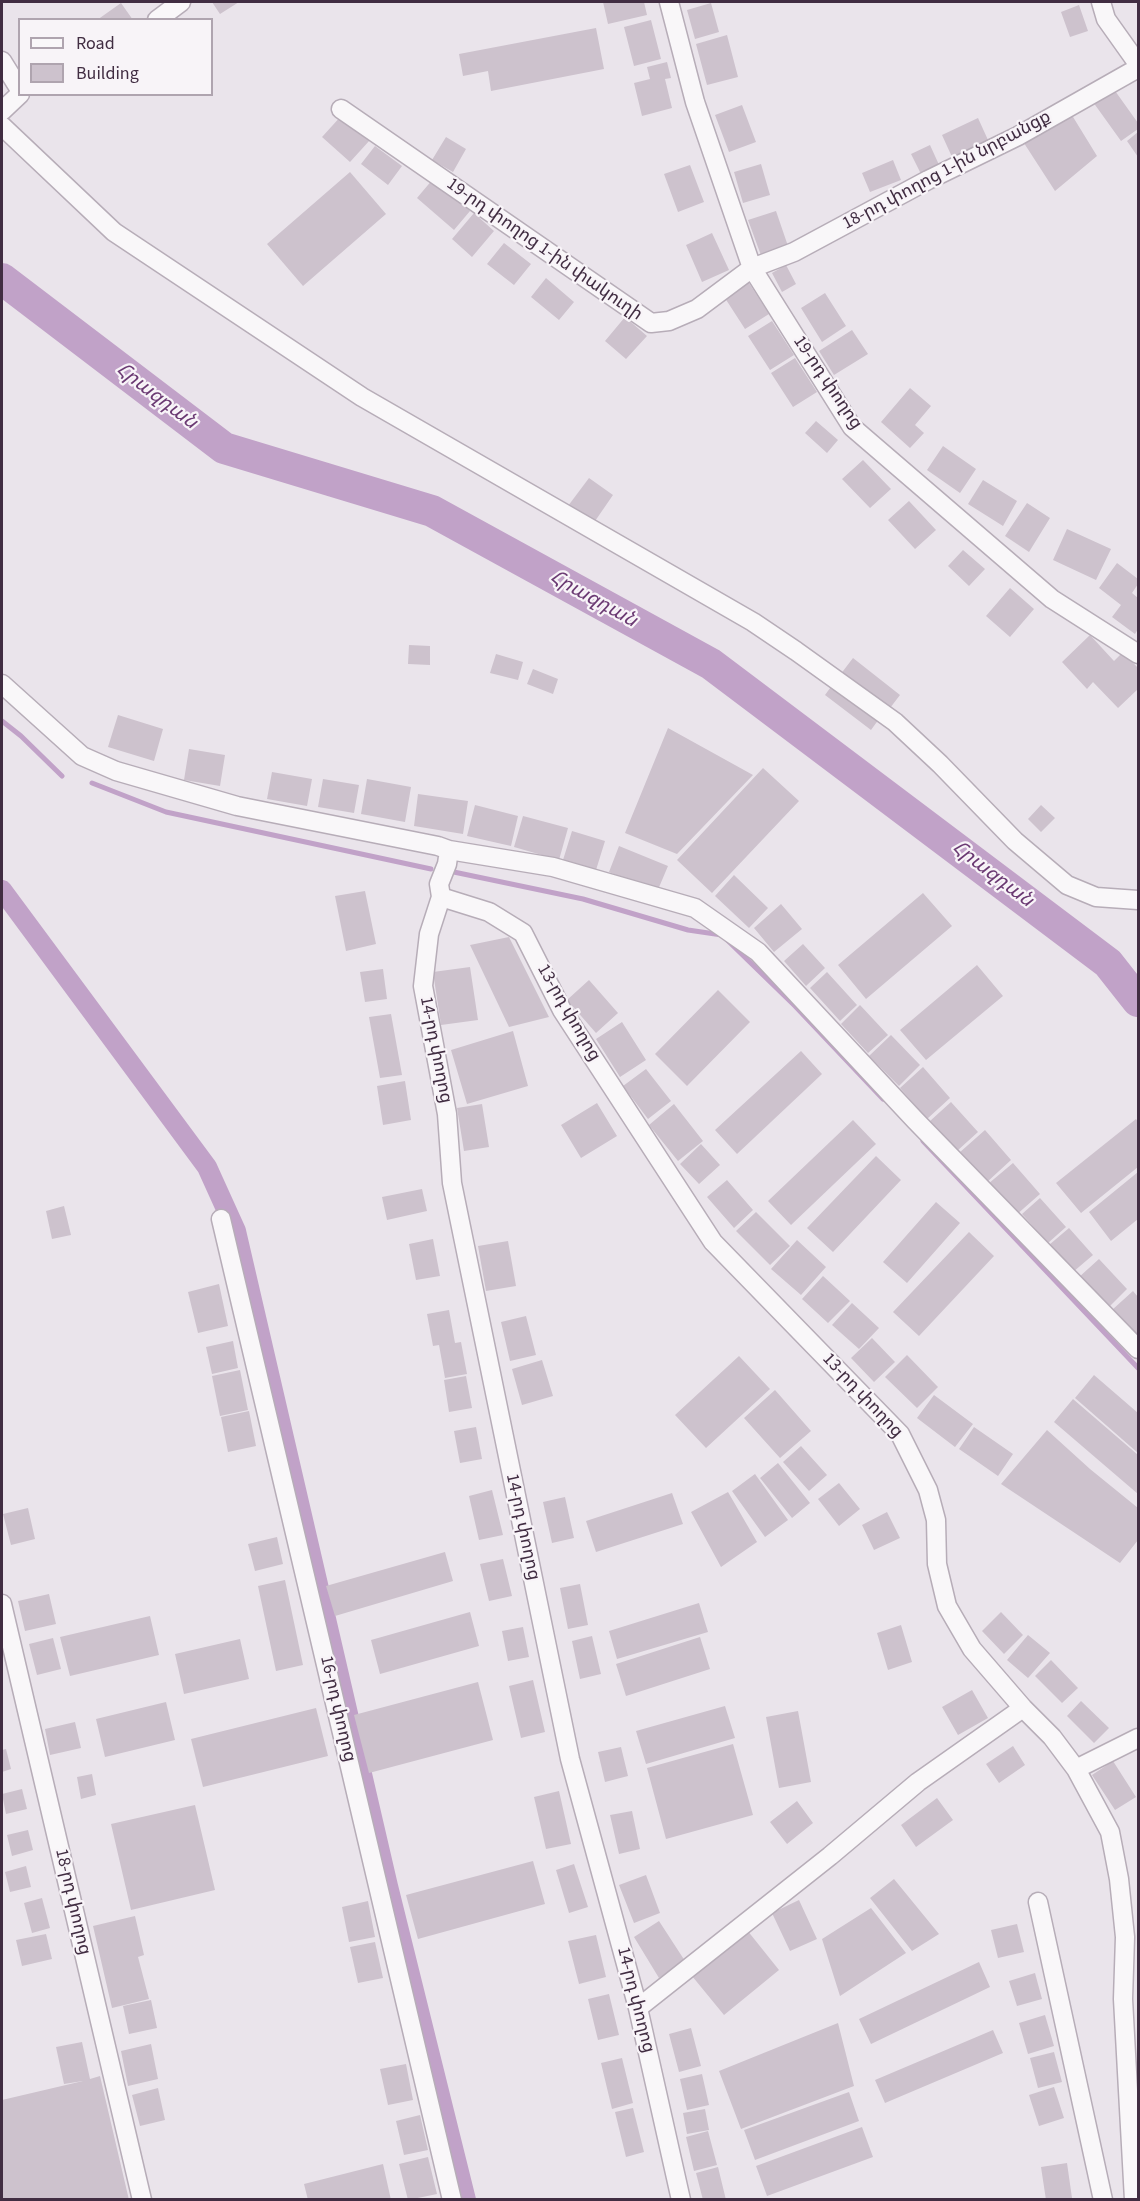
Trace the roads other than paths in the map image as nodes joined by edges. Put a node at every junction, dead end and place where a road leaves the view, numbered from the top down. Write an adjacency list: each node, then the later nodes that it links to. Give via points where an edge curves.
1 (181, 2): 4 (street)
2 (669, 2): 12 (street, 19-րդ փողոց, via 695,102)
3 (1101, 2): 6 (street, via 1107,19)
4 (160, 18)
5 (2, 61): 7 (street)
6 (1138, 66): 12 (street, 18-րդ փողոց 1-ին նրբանցք, via 1018,136 794,252)
7 (18, 89)
8 (18, 94): 10 (street)
9 (341, 109): 12 (street, 19-րդ փողոց 1-ին փակուղի, via 651,323 669,321 697,309)
10 (2, 111)
11 (2, 126): 17 (street, via 114,232 352,391 753,622 796,651 895,722 1015,842 1067,885 1096,897)
12 (752, 268): 13 (street, 19-րդ փողոց, via 852,427 1052,599)
13 (1138, 654)
14 (2, 684): 15 (street, via 82,756 116,771 237,806)
15 (449, 850): 16 (street, 14-րդ փողոց, via 439,884); 19 (street, via 553,867 695,908 758,952)
16 (441, 897): 21 (street, 13-րդ փողոց, via 489,912 523,933 562,1010 713,1242 900,1434 928,1490 936,1520 937,1564 947,1606 972,1649); 25 (street, 14-րդ փողոց, via 429,934 423,986 447,1114 452,1183 570,1759)
17 (1138, 900)
18 (221, 1219): 27 (street, 16-րդ փողոց)
19 (1138, 1349)
20 (2, 1604): 26 (street, 18-րդ փողոց)
21 (1023, 1708): 23 (street, 13-րդ փողոց); 25 (street, via 918,1782)
22 (1138, 1738): 23 (street)
23 (1076, 1769): 30 (street, 13-րդ փողոց, via 1110,1832 1119,1879 1125,1937 1123,2000)
24 (1038, 1902): 29 (street)
25 (638, 2008): 28 (street, 14-րդ փողոց)
26 (142, 2199)
27 (452, 2199)
28 (681, 2199)
29 (1103, 2199)
30 (1134, 2199)

